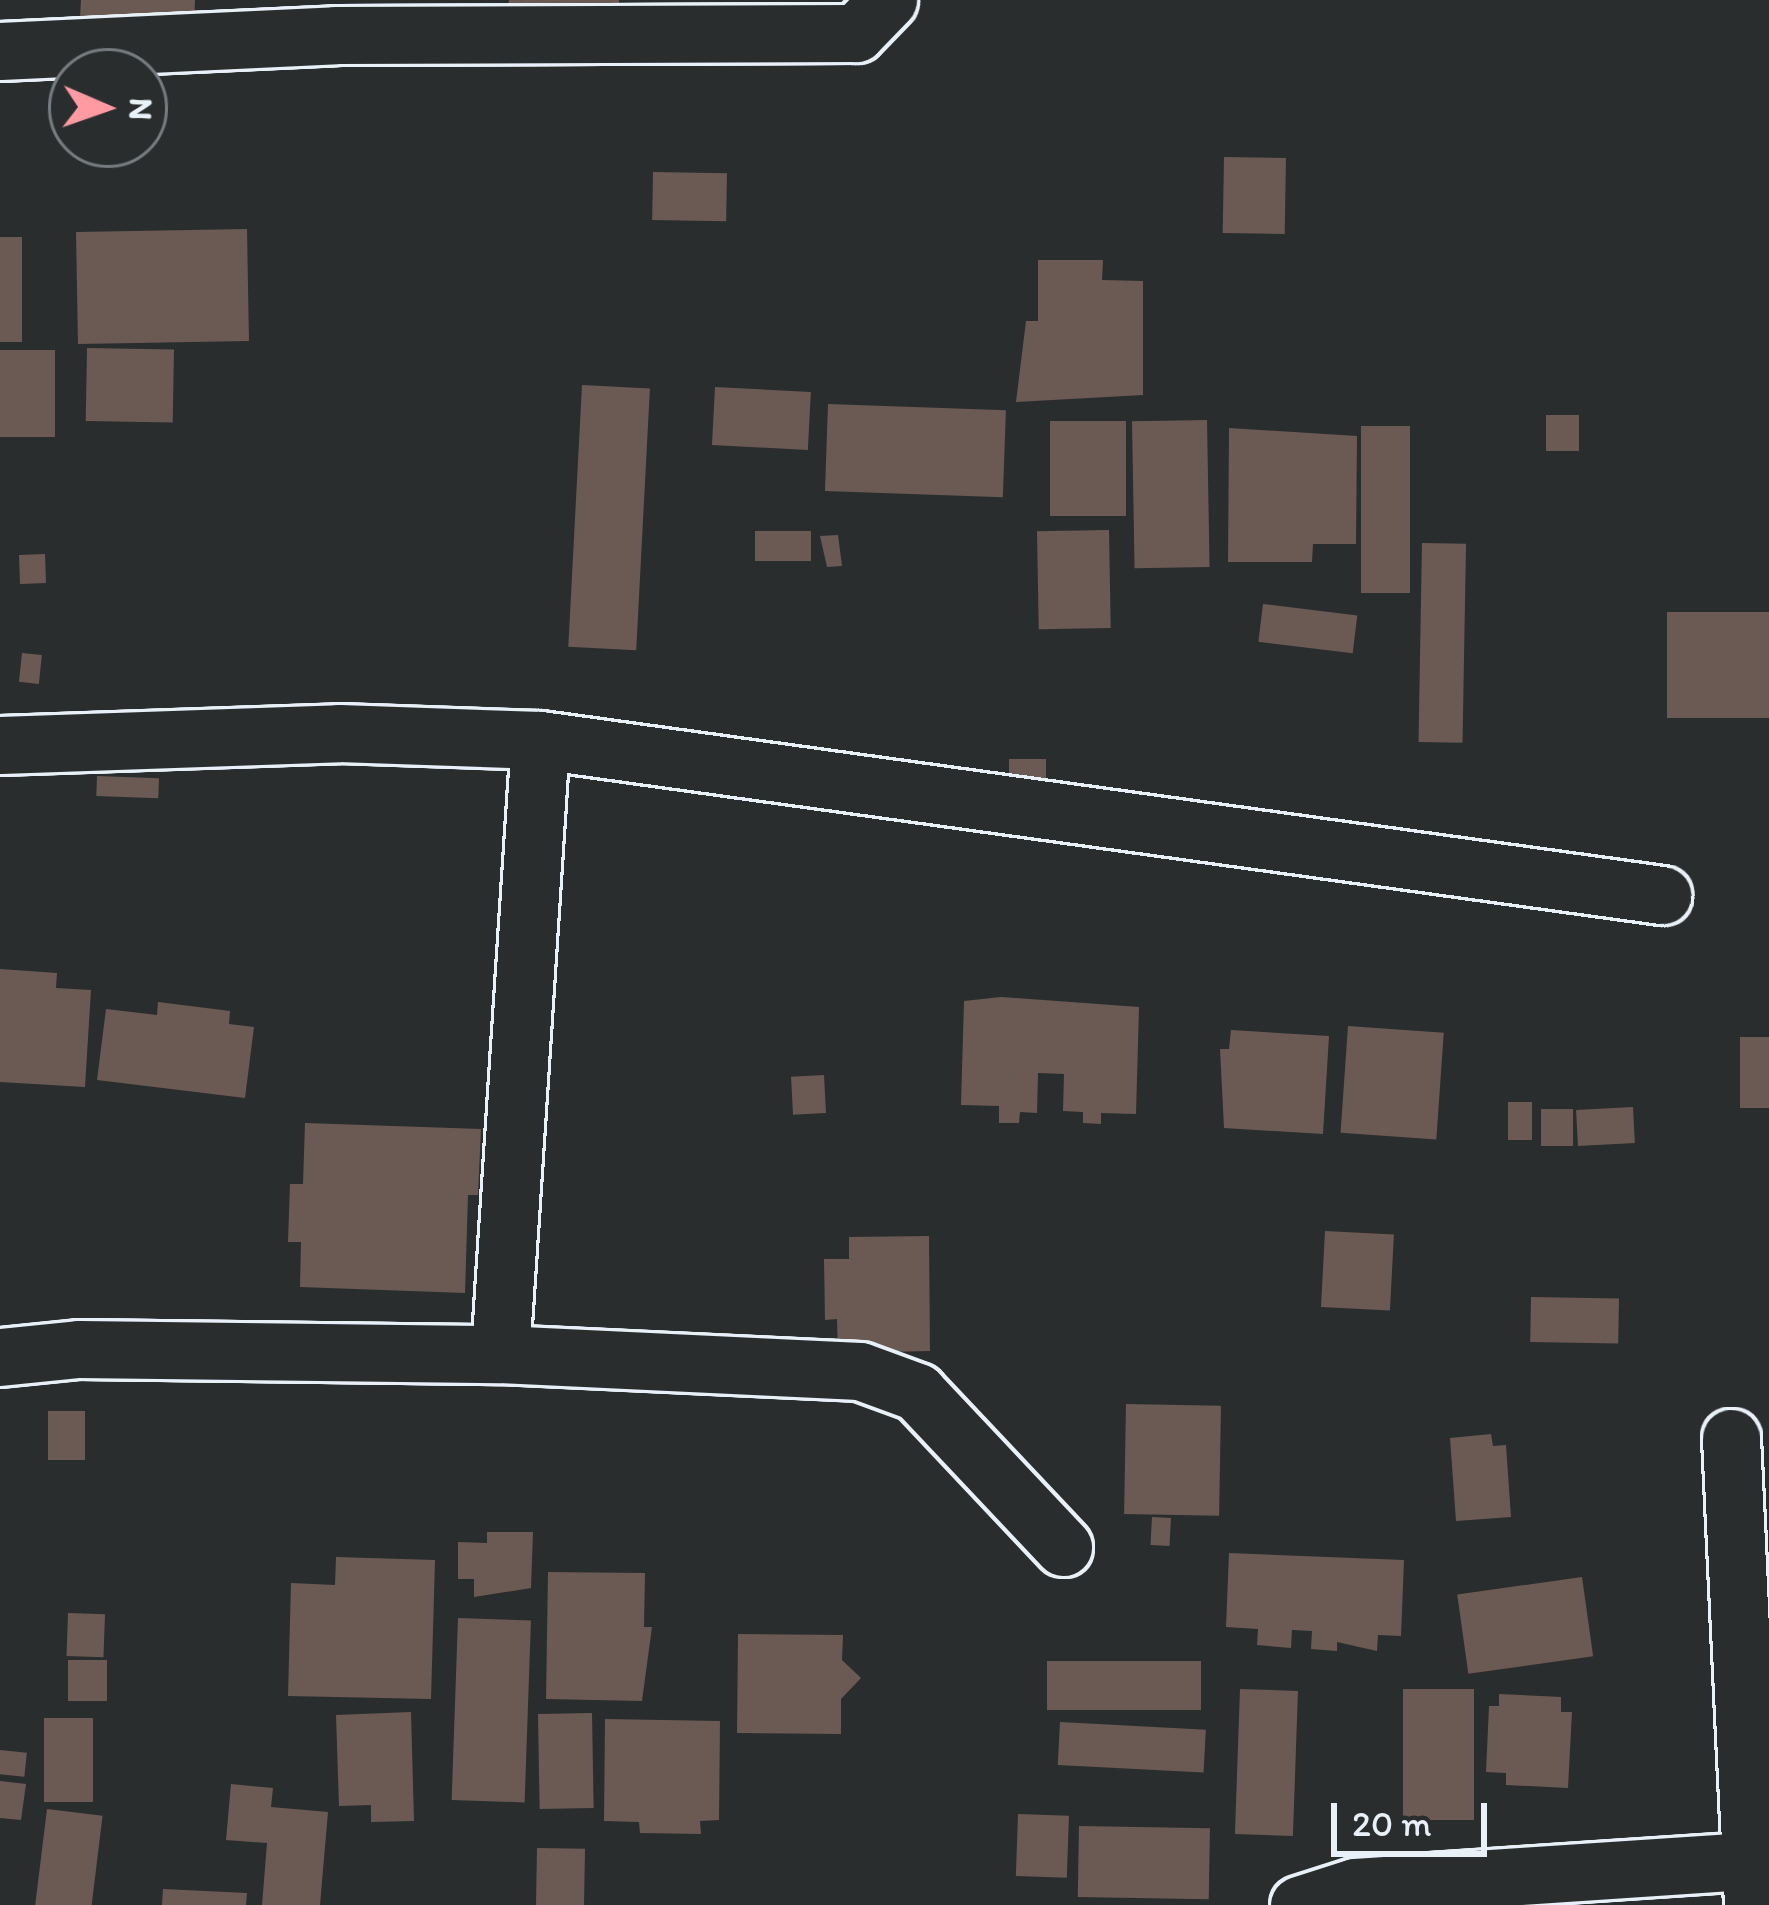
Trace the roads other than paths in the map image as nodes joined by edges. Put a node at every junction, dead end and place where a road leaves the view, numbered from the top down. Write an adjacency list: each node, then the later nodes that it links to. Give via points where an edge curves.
1 (888, 0): 2 (street, via 856,33)
2 (336, 18): 3 (street)
3 (0, 51)
4 (540, 740): 5 (street, via 339,733); 6 (street); 7 (street)
5 (0, 745)
6 (1662, 896)
7 (500, 1354): 8 (street, via 79,1349); 10 (street, via 860,1371 917,1392)
8 (0, 1357)
9 (1731, 1438): 11 (street)
10 (1063, 1547)
11 (1750, 1883): 12 (street, via 1355,1887)
12 (1299, 1905)

